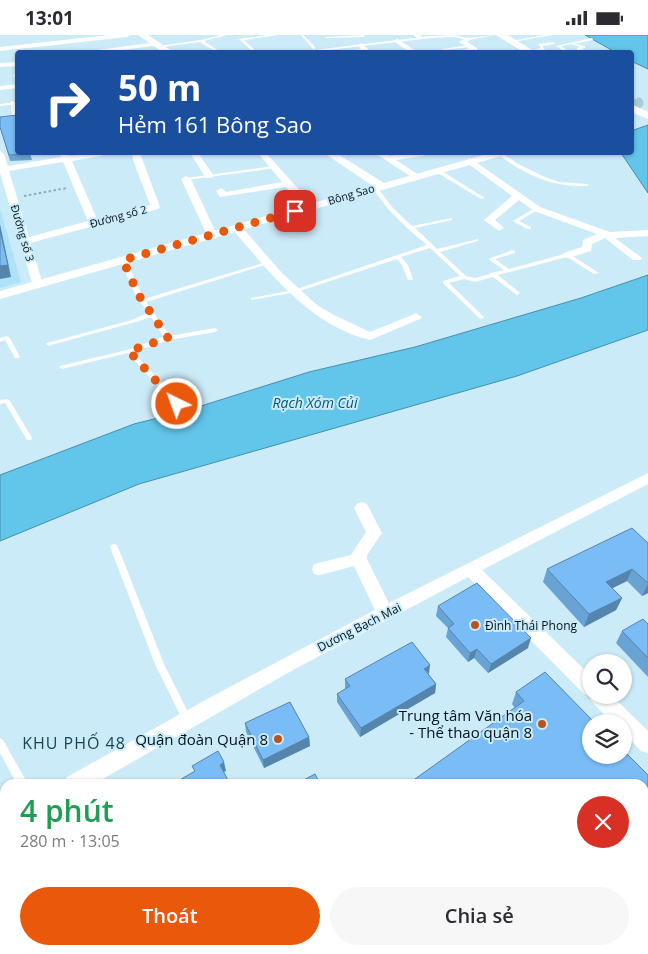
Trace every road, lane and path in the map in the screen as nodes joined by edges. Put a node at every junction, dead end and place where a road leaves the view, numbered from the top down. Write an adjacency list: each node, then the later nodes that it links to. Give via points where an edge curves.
1 (127, 35): 25 (street)
2 (142, 35): 23 (street)
3 (225, 35): 17 (lane)
4 (276, 35): 32 (lane, via 241,39)
5 (302, 35): 26 (lane)
6 (363, 35): 13 (lane); 20 (lane)
7 (403, 35): 15 (lane)
8 (455, 35): 12 (lane); 24 (lane)
9 (494, 35): 24 (lane)
10 (501, 35): 19 (main road)
11 (550, 35): 19 (lane)
12 (440, 36): 14 (lane)
13 (327, 37)
14 (418, 37): 15 (lane)
15 (408, 39): 18 (lane)
16 (592, 39): 22 (lane)
17 (201, 41): 23 (lane); 31 (lane)
18 (397, 41): 20 (lane); 34 (street)
19 (513, 41): 35 (main road)
20 (372, 43): 27 (lane)
21 (554, 43): 36 (lane, via 540,45 544,49)
22 (570, 43): 37 (lane, via 558,46); 38 (lane, via 584,47)
23 (159, 45): 29 (street); 30 (street)
24 (468, 45): 28 (lane)
25 (0, 49)
26 (314, 49): 27 (lane); 33 (lane)
27 (365, 49)
28 (444, 49)
29 (108, 50)
30 (166, 50)
31 (216, 50)
32 (253, 50)
33 (303, 50)
34 (411, 50)
35 (529, 50)
36 (540, 50)
37 (565, 50)
38 (578, 50)
39 (15, 57): 40 (street)
40 (0, 59)
41 (15, 64): 42 (street)
42 (0, 65)
43 (15, 86): 44 (street)
44 (0, 88)
45 (15, 103): 47 (lane)
46 (634, 104): 48 (main road)
47 (0, 105)
48 (648, 116)
49 (0, 154): 62 (street, Đường số 3)
50 (65, 155): 62 (street); 68 (street)
51 (136, 155): 78 (street, Đường số 2, via 155,207)
52 (195, 155): 64 (street)
53 (264, 155): 61 (street)
54 (332, 155): 70 (street)
55 (383, 155): 59 (street)
56 (412, 155): 59 (street)
57 (492, 155): 60 (street, Bông Sao)
58 (502, 155): 69 (lane, via 558,183)
59 (390, 159): 65 (street)
60 (470, 161): 63 (street, Bông Sao); 72 (street)
61 (274, 167): 64 (lane); 67 (street)
62 (2, 169): 74 (street, Đường số 3)
63 (438, 171): 65 (street, Bông Sao); 73 (lane)
64 (209, 176): 66 (lane)
65 (416, 177): 70 (street, Bông Sao)
66 (186, 179): 84 (street)
67 (288, 184): 71 (street, via 223,195); 75 (street)
68 (78, 185): 74 (path); 78 (street)
69 (587, 185)
70 (377, 186): 75 (street, Bông Sao); 80 (lane, via 391,209)
71 (221, 191)
72 (519, 195): 76 (street); 81 (street, via 488,220)
73 (483, 198)
74 (13, 199): 87 (street, Đường số 3)
75 (309, 206): 79 (street, Bông Sao)
76 (537, 209): 82 (lane, via 515,221); 85 (street)
77 (450, 219): 80 (lane)
78 (94, 223): 87 (street, Đường số 2)
79 (237, 228): 84 (street, Bông Sao); 95 (street)
80 (410, 228): 88 (lane)
81 (499, 228)
82 (529, 229)
83 (648, 233): 85 (street)
84 (212, 235): 94 (street, Bông Sao)
85 (607, 235): 91 (street, via 587,242 587,249); 93 (street)
86 (476, 240): 89 (lane)
87 (25, 241): 101 (street, Đường số 3)
88 (430, 246): 89 (lane); 92 (lane)
89 (437, 251): 99 (lane)
90 (513, 252): 96 (lane, via 491,259)
91 (568, 255): 96 (lane); 97 (lane)
92 (398, 257): 100 (lane); 102 (lane)
93 (637, 258)
94 (123, 260): 101 (street, Bông Sao); 106 (lane)
95 (268, 263): 102 (street); 106 (lane)
96 (507, 270): 98 (lane)
97 (596, 273)
98 (493, 274): 99 (lane, via 475,280); 103 (lane)
99 (464, 277): 109 (lane, via 445,282)
100 (410, 279)
101 (37, 284): 104 (street, Bông Sao)
102 (295, 291): 105 (lane); 108 (street, via 324,315 370,336)
103 (517, 293)
104 (0, 295)
105 (253, 299)
106 (143, 301): 107 (lane)
107 (152, 314): 111 (lane); 113 (lane)
108 (416, 317)
109 (481, 317)
110 (215, 330): 111 (lane)
111 (168, 338): 114 (lane)
112 (0, 340): 115 (lane, via 7,338)
113 (49, 344)
114 (129, 351): 116 (lane); 118 (lane)
115 (17, 357)
116 (62, 367)
117 (0, 403): 119 (lane, via 7,401)
118 (177, 404)
119 (29, 438)
120 (648, 478): 125 (street, Dương Bạch Mai)
121 (362, 508): 123 (street, via 374,533)
122 (114, 547): 129 (lane, via 160,664)
123 (359, 559): 124 (street); 126 (street)
124 (320, 569)
125 (470, 569): 126 (street, Dương Bạch Mai); 127 (street)
126 (385, 613): 129 (street, Dương Bạch Mai)
127 (582, 679)
128 (607, 704): 131 (street)
129 (186, 718): 133 (street, Dương Bạch Mai)
130 (0, 743): 132 (lane)
131 (648, 744)
132 (20, 779)
133 (82, 779)

